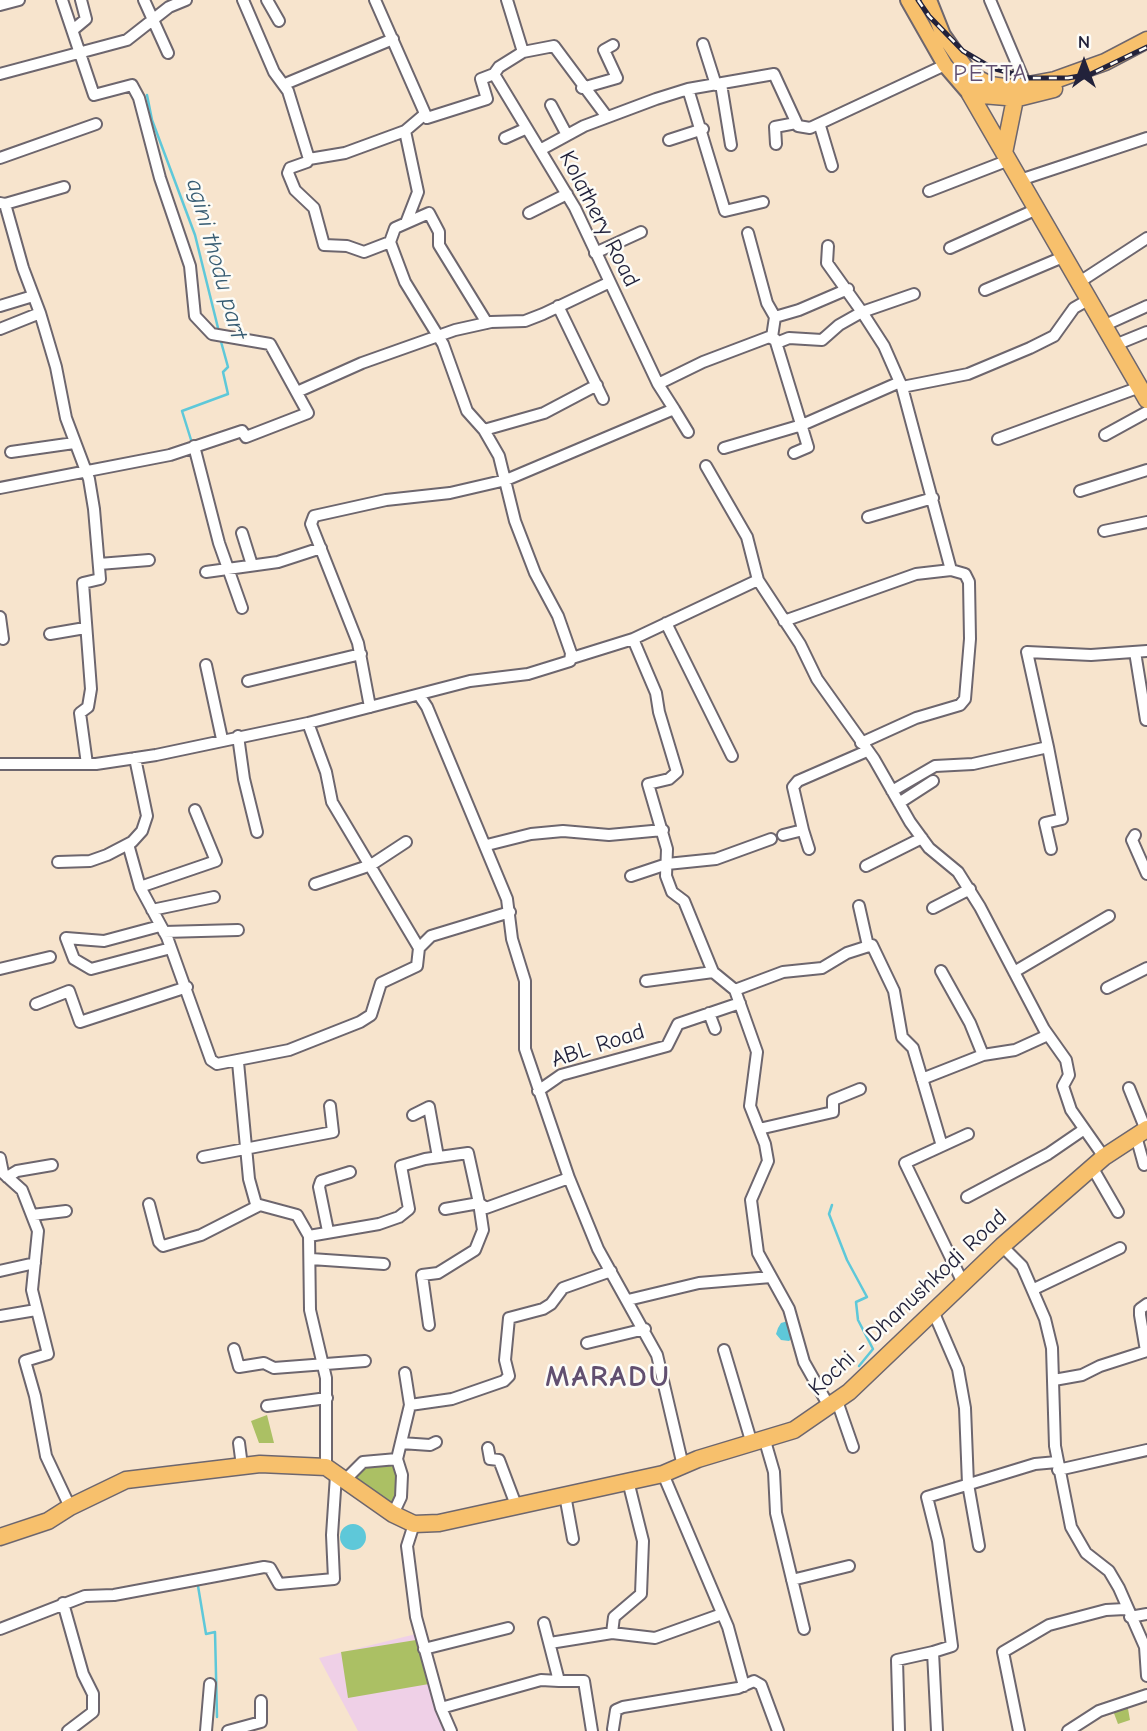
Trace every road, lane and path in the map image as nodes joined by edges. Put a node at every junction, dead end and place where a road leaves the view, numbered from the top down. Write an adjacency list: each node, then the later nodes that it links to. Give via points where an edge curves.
1 (19, 0): 13 (street)
2 (62, 0): 16 (street)
3 (81, 0): 16 (street, via 86,19)
4 (144, 0): 14 (street)
5 (186, 0): 14 (street)
6 (243, 0): 29 (street, via 274,72)
7 (267, 0): 15 (street)
8 (375, 0): 17 (street)
9 (507, 0): 23 (street)
10 (908, 0): 25 (main road)
11 (929, 0): 28 (main road, via 943,35)
12 (990, 0): 33 (street)
13 (0, 5)
14 (153, 21): 21 (street, via 127,40); 24 (street)
15 (279, 21)
16 (74, 29): 21 (street)
17 (393, 39): 29 (street); 36 (street)
18 (1147, 40): 33 (highway, via 1083,72)
19 (703, 44): 30 (street)
20 (613, 45): 31 (street, via 604,50 617,78)
21 (80, 50): 26 (street); 95 (street, via 94,95 132,85 139,98 190,266 195,316 212,334 270,344)
22 (1147, 51): 33 (highway, via 1087,81)
23 (523, 52): 27 (street); 31 (street, via 554,46)
24 (168, 53)
25 (945, 65): 34 (main road); 40 (street)
26 (0, 74)
27 (494, 75): 36 (street, via 481,79 488,99 427,118); 41 (street)
28 (971, 75): 33 (highway, via 990,85); 34 (highway)
29 (285, 84): 53 (street)
30 (718, 84): 32 (street, Kolathery Road); 38 (street, Kolathery Road, via 776,75); 49 (street)
31 (583, 88): 37 (street)
32 (688, 89): 37 (street, Kolathery Road); 42 (street)
33 (1020, 90): 34 (highway); 51 (highway)
34 (970, 94): 51 (highway)
35 (551, 105): 44 (street)
36 (425, 114): 43 (street)
37 (607, 117): 44 (street, Kolathery Road)
38 (796, 123): 40 (street, via 804,129); 48 (street, via 775,127)
39 (96, 124): 52 (street)
40 (820, 126): 54 (street)
41 (525, 129): 45 (street); 50 (street)
42 (703, 130): 47 (street); 59 (street, via 725,211)
43 (405, 131): 53 (street, via 345,153); 63 (street, via 418,192)
44 (566, 135): 50 (street, Kolathery Road)
45 (505, 138)
46 (1147, 138): 55 (street)
47 (669, 140)
48 (776, 144)
49 (731, 145)
50 (540, 150): 58 (street, Kolathery Road)
51 (1007, 153): 55 (highway); 57 (street)
52 (0, 158)
53 (309, 159): 67 (street, via 288,173 295,190 314,208 324,245 364,251)
54 (832, 166)
55 (1020, 180): 61 (highway)
56 (65, 187): 60 (street)
57 (929, 191)
58 (566, 194): 62 (street); 70 (street, Kolathery Road)
59 (764, 202)
60 (3, 204): 77 (street)
61 (1037, 209): 69 (street); 71 (highway)
62 (528, 213)
63 (406, 223): 67 (street, via 395,228); 85 (street, via 429,214 439,232 439,245)
64 (641, 232): 70 (street)
65 (748, 233): 84 (street, via 766,303)
66 (1147, 237): 73 (street)
67 (390, 242): 89 (street, via 405,282)
68 (828, 246): 74 (street, via 827,263)
69 (950, 248)
70 (596, 253): 72 (street, Kolathery Road)
71 (1063, 257): 73 (highway); 75 (street)
72 (608, 283): 80 (street); 92 (street, Kolathery Road)
73 (1078, 283): 78 (highway)
74 (848, 289): 82 (street); 84 (street)
75 (985, 290)
76 (914, 294): 82 (street)
77 (33, 296): 79 (street); 83 (street)
78 (1088, 300): 86 (highway); 94 (street, via 1074,308 1054,336 1030,348 968,374)
79 (0, 306)
80 (558, 306): 85 (street, via 525,321); 93 (street)
81 (1147, 306): 86 (street)
82 (862, 312): 90 (street, via 822,340); 94 (street)
83 (40, 313): 87 (street); 105 (street)
84 (775, 317): 90 (street)
85 (487, 323): 89 (street)
86 (1103, 326): 91 (highway)
87 (0, 329)
88 (1147, 332): 91 (street)
89 (438, 338): 95 (street, via 362,363); 101 (street, via 464,405)
90 (773, 338): 92 (street, via 703,362); 100 (street)
91 (1115, 345): 96 (highway)
92 (659, 384): 98 (street, Kolathery Road)
93 (597, 385): 97 (street); 101 (street, via 544,412)
94 (901, 385): 100 (street); 116 (street)
95 (297, 392): 106 (street, via 308,413 246,437 242,431)
96 (1143, 394): 104 (street)
97 (603, 399)
98 (674, 410): 102 (street, Kolathery Road); 113 (street)
99 (1147, 412): 103 (street)
100 (802, 425): 107 (street); 109 (street, via 808,447)
101 (484, 430): 113 (street)
102 (688, 432)
103 (1105, 435)
104 (998, 439)
105 (74, 443): 108 (street); 111 (street)
106 (194, 446): 111 (street, via 149,459); 125 (street)
107 (724, 448)
108 (10, 452)
109 (794, 453)
110 (706, 466): 128 (street, via 747,537)
111 (83, 469): 114 (street); 123 (street, via 89,479)
112 (1147, 471): 115 (street)
113 (506, 480): 121 (street, via 325,512 312,520); 139 (street, via 515,521)
114 (0, 488)
115 (1080, 491)
116 (933, 498): 117 (street); 126 (street)
117 (868, 517)
118 (1147, 522): 119 (street)
119 (1104, 531)
120 (242, 533): 124 (street)
121 (321, 548): 124 (street, via 289,560); 138 (street)
122 (149, 560): 123 (street)
123 (99, 564): 133 (street, via 100,579 83,583)
124 (252, 565): 125 (street)
125 (229, 568): 127 (street); 129 (street)
126 (951, 570): 131 (street, via 916,574); 149 (street, via 965,574 969,582 965,699 960,705 916,719)
127 (206, 572)
128 (758, 580): 131 (street); 132 (street)
129 (242, 608)
130 (0, 617): 135 (street)
131 (784, 621): 149 (street)
132 (666, 623): 136 (street); 150 (street)
133 (85, 628): 134 (street); 153 (street, via 91,689 88,707 80,713)
134 (50, 634)
135 (3, 639)
136 (633, 639): 139 (street); 158 (street, via 656,693 677,772 648,784)
137 (1141, 651): 144 (street); 148 (street, via 1027,652)
138 (361, 654): 141 (street); 143 (street)
139 (572, 658): 142 (street, via 528,674 470,681)
140 (206, 665): 147 (street)
141 (248, 681)
142 (419, 695): 143 (street); 167 (street)
143 (370, 707): 145 (street)
144 (1146, 720)
145 (308, 723): 146 (street); 172 (street, via 332,802)
146 (238, 736): 147 (street); 160 (street)
147 (222, 739): 151 (street)
148 (1048, 747): 155 (street, via 973,764 935,766); 169 (street, via 1062,818 1045,823)
149 (859, 752): 155 (street); 159 (street, via 793,787)
150 (732, 756)
151 (135, 758): 153 (street); 166 (street, via 147,816 142,831)
152 (0, 764): 153 (street)
153 (87, 764)
154 (933, 781): 156 (street)
155 (892, 791): 156 (street)
156 (899, 803): 163 (street)
157 (195, 810): 177 (street, via 216,861)
158 (663, 830): 167 (street, via 609,835 563,831); 171 (street)
159 (803, 830): 161 (street); 168 (street)
160 (257, 832)
161 (783, 835)
162 (1135, 835): 174 (street, via 1132,840)
163 (922, 838): 173 (street); 178 (street, via 958,872)
164 (771, 839): 171 (street, via 716,859)
165 (406, 842): 172 (street)
166 (128, 844): 170 (street, via 90,861); 177 (street)
167 (487, 845): 183 (street)
168 (808, 849)
169 (1051, 849)
170 (58, 862)
171 (667, 864): 175 (street); 194 (street, via 672,892 684,901)
172 (371, 865): 176 (street); 189 (street)
173 (866, 866)
174 (1147, 874)
175 (631, 876)
176 (315, 884)
177 (140, 887): 182 (street)
178 (962, 894): 181 (street); 195 (street)
179 (214, 897): 182 (street)
180 (859, 906): 187 (street)
181 (933, 908)
182 (152, 911): 185 (street)
183 (510, 912): 189 (street, via 431,936); 210 (street, via 512,939 525,981 525,1049)
184 (1109, 916): 195 (street)
185 (162, 929): 186 (street); 188 (street); 188 (street, via 104,941 66,938 74,959 91,970)
186 (238, 930)
187 (868, 946): 199 (street, via 822,968 783,972); 207 (street, via 872,945 894,991 902,1037 913,1048)
188 (171, 948): 197 (street)
189 (419, 948): 206 (street, via 417,966 380,983 371,1015 289,1050)
190 (50, 957): 192 (street)
191 (1147, 968): 198 (street)
192 (0, 969)
193 (941, 971): 205 (street)
194 (713, 972): 196 (street); 199 (street)
195 (1014, 972): 204 (street)
196 (646, 981)
197 (187, 987): 201 (street, via 80,1022 69,991); 206 (street, via 211,1059)
198 (1107, 988)
199 (735, 990): 200 (street)
200 (740, 1003): 202 (street, ABL Road); 213 (street, via 758,1064 750,1106)
201 (36, 1004)
202 (709, 1013): 203 (street); 210 (street, ABL Road, via 678,1024 667,1046 561,1075)
203 (715, 1028)
204 (1048, 1035): 205 (street, via 1014,1050); 214 (street, via 1066,1060 1069,1075 1063,1086)
205 (983, 1055): 207 (street)
206 (238, 1062): 218 (street)
207 (922, 1079): 217 (street)
208 (1129, 1088): 215 (street)
209 (860, 1089): 213 (street, via 833,1100 833,1112)
210 (538, 1091): 227 (street)
211 (330, 1106): 218 (street, via 333,1132)
212 (413, 1115): 220 (street, via 429,1107)
213 (759, 1129): 245 (street, via 768,1161 751,1200 751,1219 758,1253)
214 (1083, 1130): 222 (street); 228 (street)
215 (1143, 1131): 222 (highway, Kochi - Dhanushkodi Road); 224 (street)
216 (968, 1134): 217 (street)
217 (942, 1146): 246 (street, via 905,1163)
218 (247, 1148): 219 (street); 231 (street, via 250,1185)
219 (203, 1157)
220 (438, 1157): 229 (street, via 468,1153); 236 (street, via 401,1166 410,1209 399,1217)
221 (0, 1158): 226 (street)
222 (1098, 1162): 234 (street); 238 (highway, Kochi - Dhanushkodi Road)
223 (52, 1165): 226 (street)
224 (1144, 1165)
225 (351, 1172): 236 (street, via 321,1181)
226 (3, 1174): 235 (street, via 22,1189)
227 (569, 1178): 229 (street, via 486,1208); 244 (street)
228 (967, 1197)
229 (479, 1203): 232 (street); 253 (street, via 483,1230 475,1250 438,1273 422,1275)
230 (149, 1204): 231 (street, via 163,1246 201,1235)
231 (258, 1206): 237 (street, via 296,1215)
232 (446, 1209)
233 (66, 1211): 235 (street)
234 (1118, 1212)
235 (32, 1215): 241 (street, via 38,1231)
236 (328, 1231): 237 (street)
237 (309, 1236): 240 (street)
238 (1002, 1246): 246 (highway, Kochi - Dhanushkodi Road); 247 (street, via 1022,1266)
239 (1120, 1248): 247 (street)
240 (311, 1259): 242 (street); 260 (street, via 310,1310)
241 (35, 1263): 243 (street); 250 (street, via 32,1290)
242 (384, 1264)
243 (0, 1271)
244 (611, 1271): 248 (street); 265 (street, via 563,1288 543,1308 509,1318 505,1360 509,1376 504,1381 452,1399)
245 (771, 1277): 248 (street, via 698,1283); 264 (street, via 789,1309 804,1362)
246 (963, 1283): 251 (highway, Kochi - Dhanushkodi Road)
247 (1034, 1289): 262 (street, via 1052,1348)
248 (628, 1300): 254 (street)
249 (1147, 1304): 258 (street, via 1140,1308)
250 (36, 1310): 252 (street); 284 (street, via 48,1354 25,1361 46,1456)
251 (933, 1311): 264 (highway, Kochi - Dhanushkodi Road); 281 (street, via 958,1368 965,1408)
252 (0, 1316)
253 (429, 1325)
254 (645, 1329): 255 (street); 276 (street, via 657,1356)
255 (587, 1343)
256 (234, 1349): 260 (street, via 239,1367)
257 (724, 1350): 268 (street)
258 (1147, 1351): 262 (street, via 1083,1375)
259 (365, 1361): 260 (street)
260 (322, 1363): 263 (street)
261 (405, 1373): 265 (street)
262 (1054, 1380): 277 (street, via 1051,1401)
263 (327, 1398): 266 (street); 278 (street)
264 (833, 1404): 268 (highway, Kochi - Dhanushkodi Road, via 794,1430); 271 (street)
265 (410, 1405): 270 (street)
266 (267, 1406)
267 (436, 1442): 270 (street, via 430,1446)
268 (758, 1442): 276 (highway, Kochi - Dhanushkodi Road); 291 (street, via 774,1472 776,1513)
269 (239, 1443): 275 (street)
270 (401, 1443): 274 (street)
271 (853, 1447)
272 (488, 1448): 283 (street, via 490,1459 499,1460)
273 (1147, 1450): 277 (street, via 1092,1465)
274 (397, 1459): 278 (street, via 363,1462); 285 (street, via 402,1486)
275 (242, 1466): 278 (highway); 284 (highway, via 126,1480)
276 (683, 1466): 279 (highway, Kochi - Dhanushkodi Road)
277 (1058, 1466): 281 (street, via 1035,1464); 293 (street, via 1071,1527 1086,1553 1109,1571)
278 (335, 1474): 285 (highway); 292 (street, via 334,1579 279,1584 270,1568 264,1567)
279 (663, 1474): 280 (highway, Kochi - Dhanushkodi Road); 294 (street)
280 (628, 1482): 282 (highway, Kochi - Dhanushkodi Road); 300 (street, via 643,1541 641,1594 614,1617)
281 (968, 1484): 289 (street); 303 (street, via 927,1497 938,1541 952,1646)
282 (565, 1495): 283 (highway, Kochi - Dhanushkodi Road); 288 (street)
283 (516, 1505): 286 (highway, Kochi - Dhanushkodi Road)
284 (70, 1507): 287 (highway, via 48,1521)
285 (393, 1514): 286 (highway)
286 (414, 1524): 302 (street, via 407,1546)
287 (0, 1537)
288 (573, 1539)
289 (979, 1546)
290 (849, 1566): 291 (street)
291 (792, 1580): 299 (street)
292 (63, 1603): 298 (street); 312 (street, via 93,1693 93,1712)
293 (1127, 1613): 295 (street); 304 (street, via 1145,1647); 320 (street, via 1106,1610 1049,1625 1003,1652)
294 (722, 1614): 300 (street, via 655,1638); 307 (street)
295 (1147, 1615)
296 (544, 1623): 301 (street)
297 (508, 1628): 302 (street)
298 (0, 1629)
299 (804, 1629)
300 (612, 1633): 301 (street)
301 (550, 1643): 305 (street)
302 (424, 1649): 310 (street)
303 (933, 1652): 318 (street, via 897,1660); 319 (street)
304 (1147, 1676)
305 (559, 1681): 310 (street, via 541,1680); 316 (street, via 584,1681)
306 (210, 1684): 313 (street)
307 (744, 1686): 311 (street, via 623,1707 616,1710); 317 (street, via 754,1681 761,1685)
308 (1147, 1695): 321 (street, via 1099,1711)
309 (261, 1701): 314 (street, via 261,1723)
310 (441, 1708): 315 (street)
311 (611, 1730)
312 (68, 1731)
313 (206, 1731)
314 (228, 1731)
315 (451, 1731)
316 (593, 1731)
317 (778, 1731)
318 (900, 1731)
319 (937, 1731)
320 (1019, 1731)
321 (1068, 1731)

